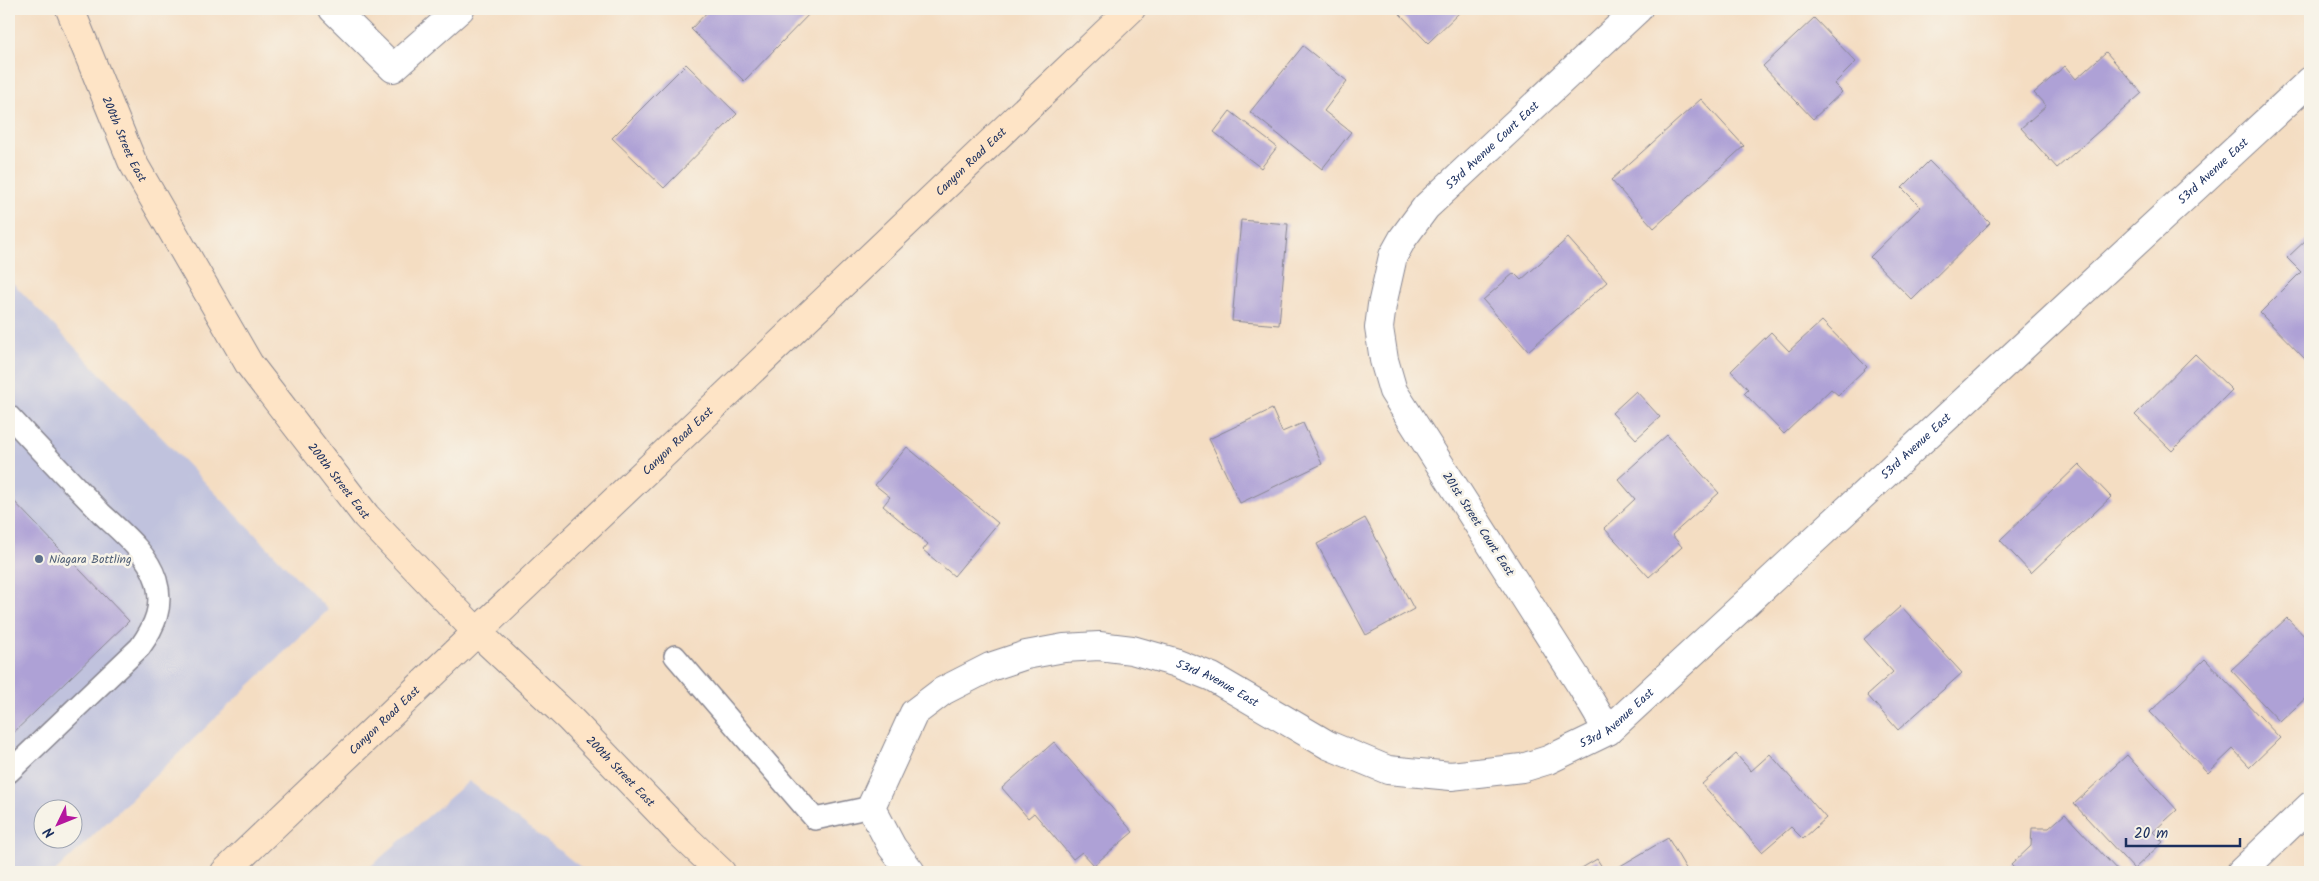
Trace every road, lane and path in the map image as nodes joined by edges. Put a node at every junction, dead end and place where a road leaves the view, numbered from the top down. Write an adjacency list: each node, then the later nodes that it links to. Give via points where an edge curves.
1 (70, 9): 9 (main road, 200th Street East, via 132,161 249,364 366,516)
2 (333, 9): 3 (street, via 393,68)
3 (460, 9)
4 (1131, 9): 9 (main road, Canyon Road East)
5 (1638, 9): 7 (street, 53rd Avenue Court East, via 1426,207 1394,256)
6 (2310, 81): 11 (street, 53rd Avenue East)
7 (1382, 306): 11 (street, 201st Street Court East, via 1380,328 1392,391)
8 (9, 416): 12 (lane, via 135,547 156,579 159,603 153,629 140,647)
9 (477, 632): 15 (main road, Canyon Road East); 16 (main road, 200th Street East, via 569,718)
10 (675, 656): 14 (lane, via 815,819)
11 (1608, 731): 14 (street, 53rd Avenue East, via 1548,760 1522,768 1451,776 1388,770 1328,745 1212,676 1132,650 1099,646 1064,648 1026,655 990,667 943,691 914,713)
12 (9, 772)
13 (2310, 806): 18 (street)
14 (871, 807): 17 (street, via 892,847)
15 (225, 872)
16 (721, 872)
17 (911, 872)
18 (2241, 872)

